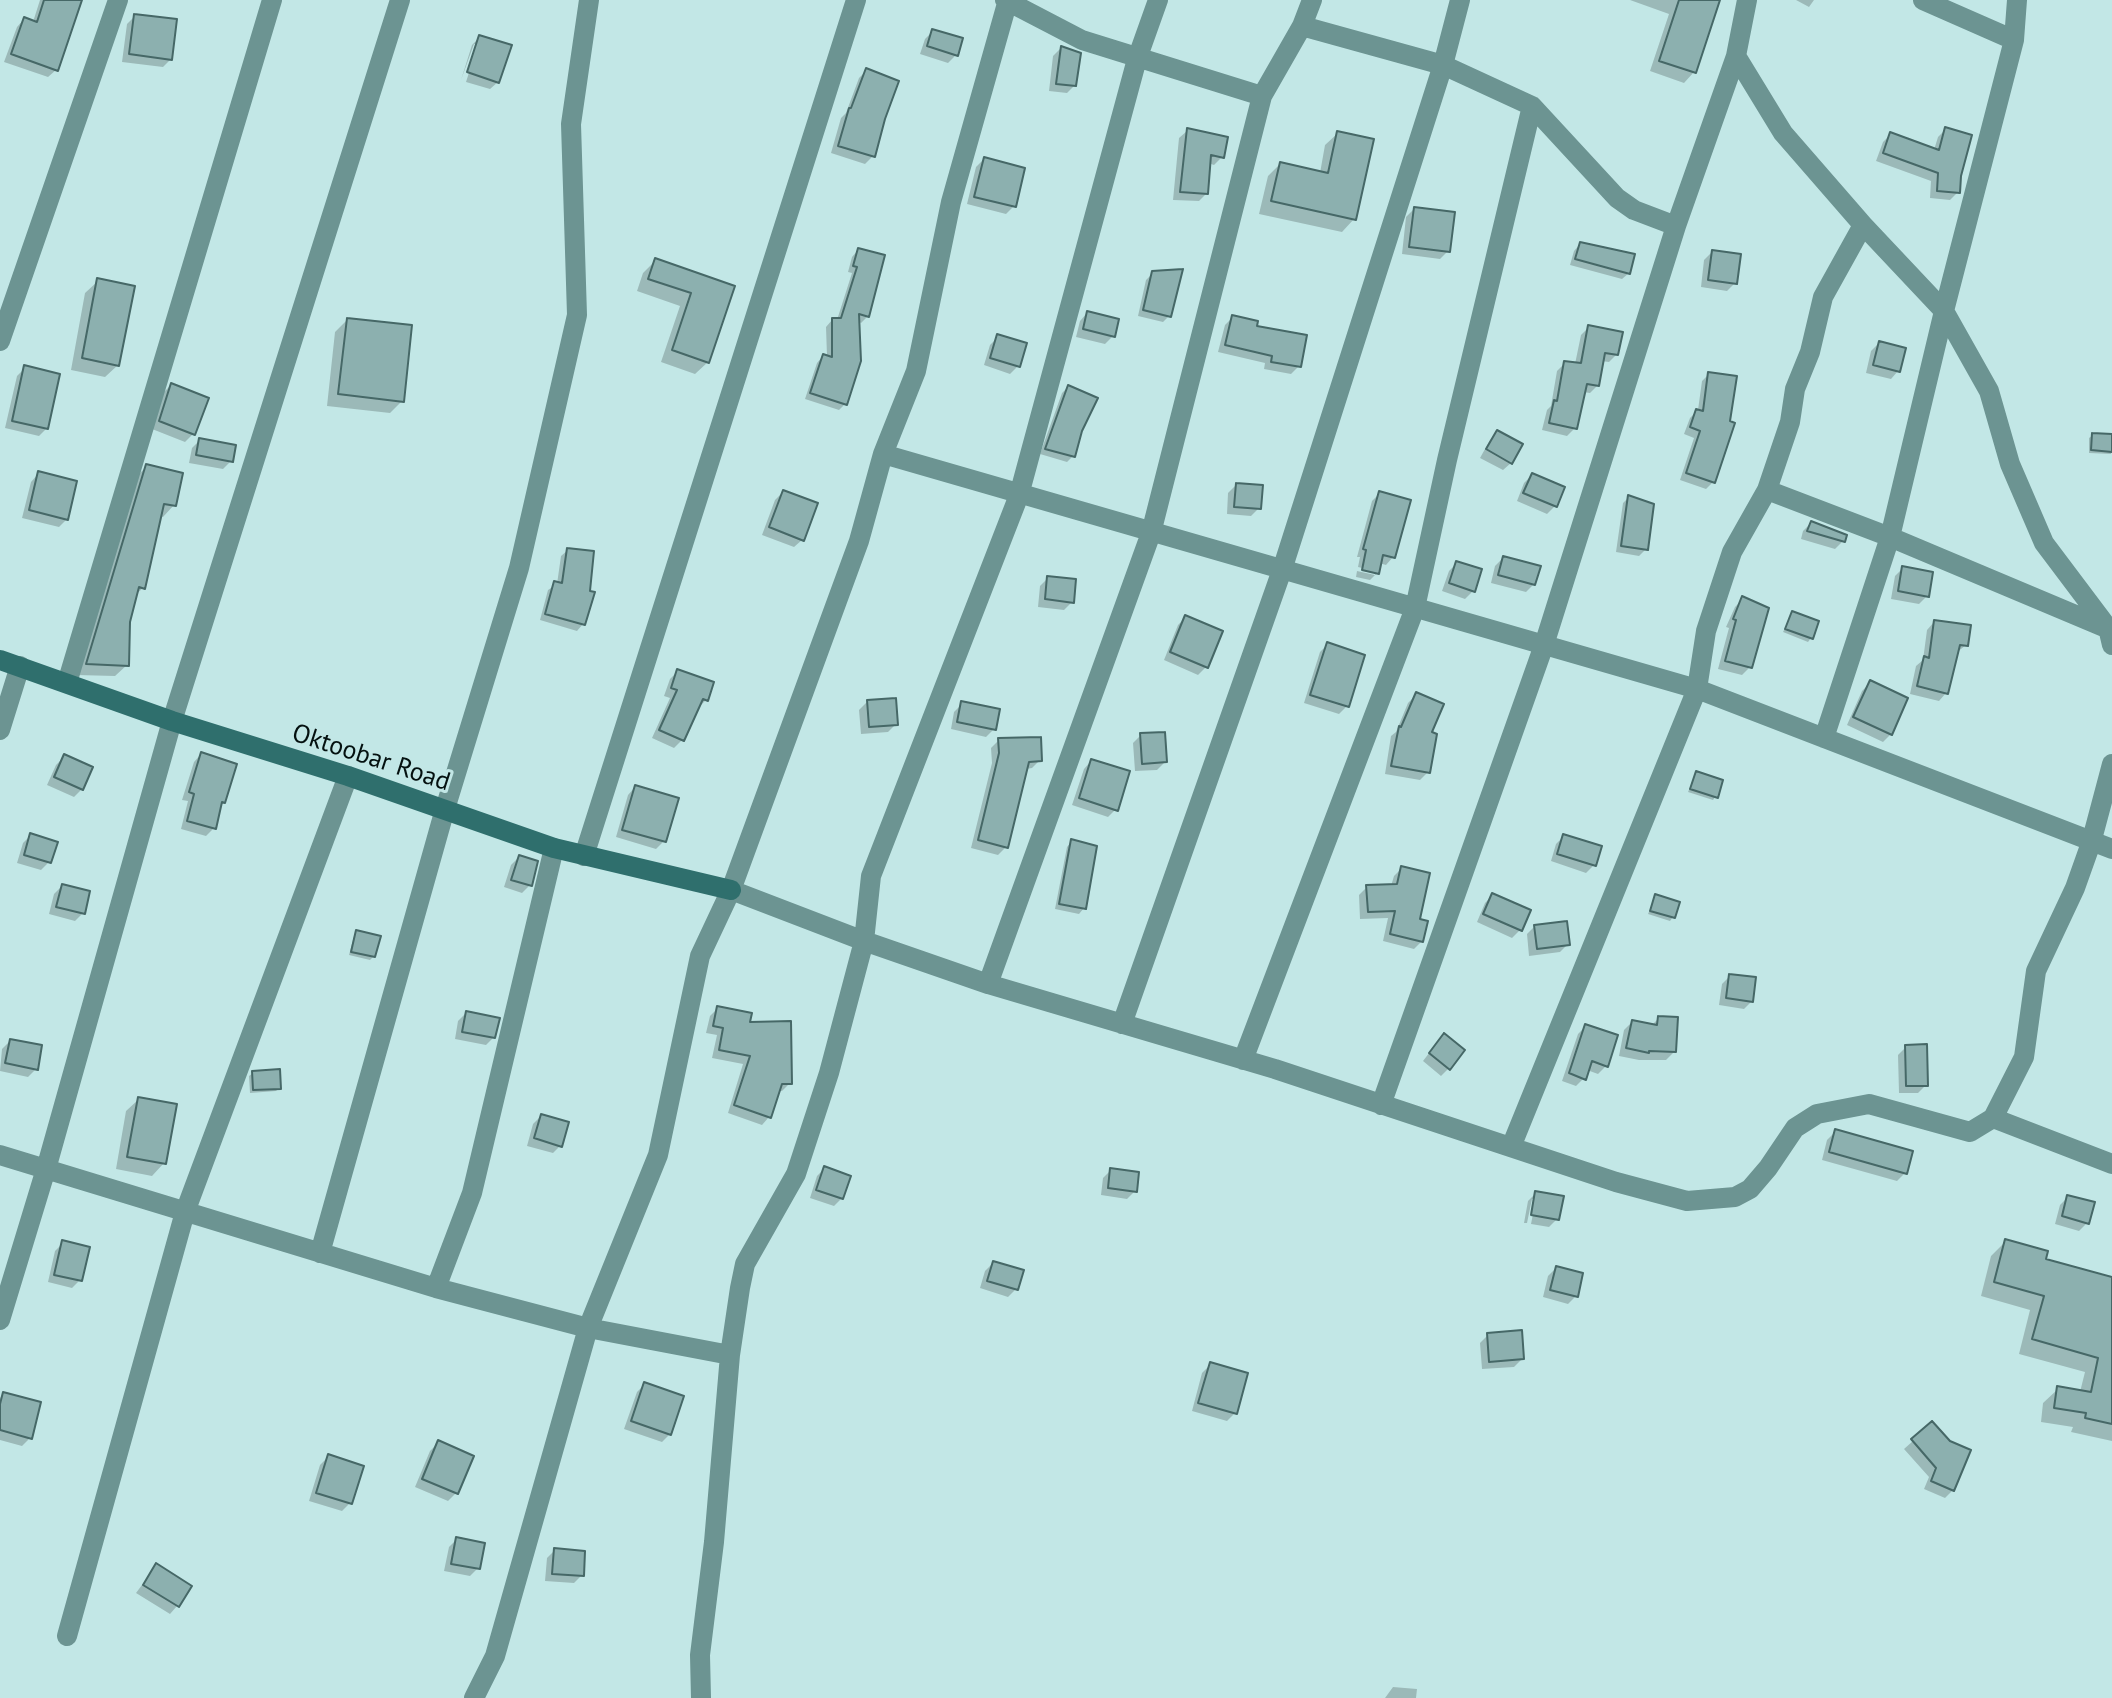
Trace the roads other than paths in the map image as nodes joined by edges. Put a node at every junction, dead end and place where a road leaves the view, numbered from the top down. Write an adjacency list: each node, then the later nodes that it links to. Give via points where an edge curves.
1 (118, 0): 23 (street)
2 (272, 0): 34 (street)
3 (400, 0): 36 (street)
4 (589, 0): 41 (street, via 571,124 577,315 519,568)
5 (856, 0): 45 (street)
6 (1007, 0): 16 (street, via 1082,40); 24 (street, via 951,202 916,371)
7 (1158, 0): 16 (street)
8 (1312, 0): 13 (street)
9 (1460, 0): 17 (street)
10 (1747, 0): 15 (street)
11 (1923, 0): 14 (street)
12 (2017, 0): 14 (street)
13 (1302, 26): 17 (street); 18 (street)
14 (2014, 40): 22 (street)
15 (1736, 56): 20 (street, via 1783,133); 21 (street)
16 (1137, 59): 18 (street); 26 (street)
17 (1443, 65): 19 (street); 29 (street)
18 (1262, 96): 27 (street)
19 (1532, 106): 21 (street, via 1617,198); 30 (street)
20 (1863, 225): 22 (street); 25 (street, via 1823,297)
21 (1676, 226): 32 (street)
22 (1944, 311): 28 (street); 31 (street, via 1989,391 2010,464 2044,543)
23 (0, 341)
24 (883, 454): 26 (street); 46 (street, via 859,541)
25 (1767, 490): 28 (street); 35 (street, via 1732,552 1706,631)
26 (1019, 495): 27 (street); 47 (street, via 871,876)
27 (1151, 533): 29 (street); 48 (street)
28 (1890, 537): 31 (street); 38 (street)
29 (1282, 570): 30 (street); 49 (street)
30 (1415, 608): 32 (street); 50 (street)
31 (2111, 634)
32 (1544, 645): 35 (street); 51 (street)
33 (10, 663): 34 (street, Oktoobar Road); 37 (street)
34 (67, 683): 36 (street, Oktoobar Road)
35 (1697, 689): 38 (street); 53 (street)
36 (172, 721): 40 (street, Oktoobar Road); 56 (street)
37 (0, 730)
38 (1824, 738): 42 (street)
39 (2112, 764): 42 (street)
40 (348, 776): 41 (street, Oktoobar Road); 57 (street)
41 (445, 809): 43 (street, Oktoobar Road); 58 (street)
42 (2091, 843): 44 (street); 52 (street, via 2036,971 2024,1057)
43 (554, 848): 45 (street, Oktoobar Road); 59 (street, via 472,1193)
44 (2112, 849)
45 (584, 856): 46 (street, Oktoobar Road)
46 (731, 890): 47 (street); 61 (street, via 700,956 658,1155)
47 (864, 941): 48 (street); 62 (street, via 796,1174 745,1264)
48 (988, 984): 49 (street)
49 (1122, 1024): 50 (street)
50 (1243, 1060): 51 (street)
51 (1381, 1105): 53 (street)
52 (1993, 1118): 53 (street, via 1970,1132 1869,1104 1817,1114 1795,1128 1750,1189 1735,1197 1687,1201); 55 (street)
53 (1511, 1147)
54 (0, 1155): 56 (street)
55 (2112, 1164)
56 (46, 1169): 57 (street); 60 (street)
57 (185, 1212): 58 (street); 63 (street)
58 (320, 1253): 59 (street)
59 (436, 1288): 61 (street)
60 (0, 1320)
61 (588, 1328): 62 (street); 64 (street, via 495,1656)
62 (730, 1355): 65 (street, via 700,1655)
63 (67, 1636)
64 (474, 1698)
65 (701, 1698)

